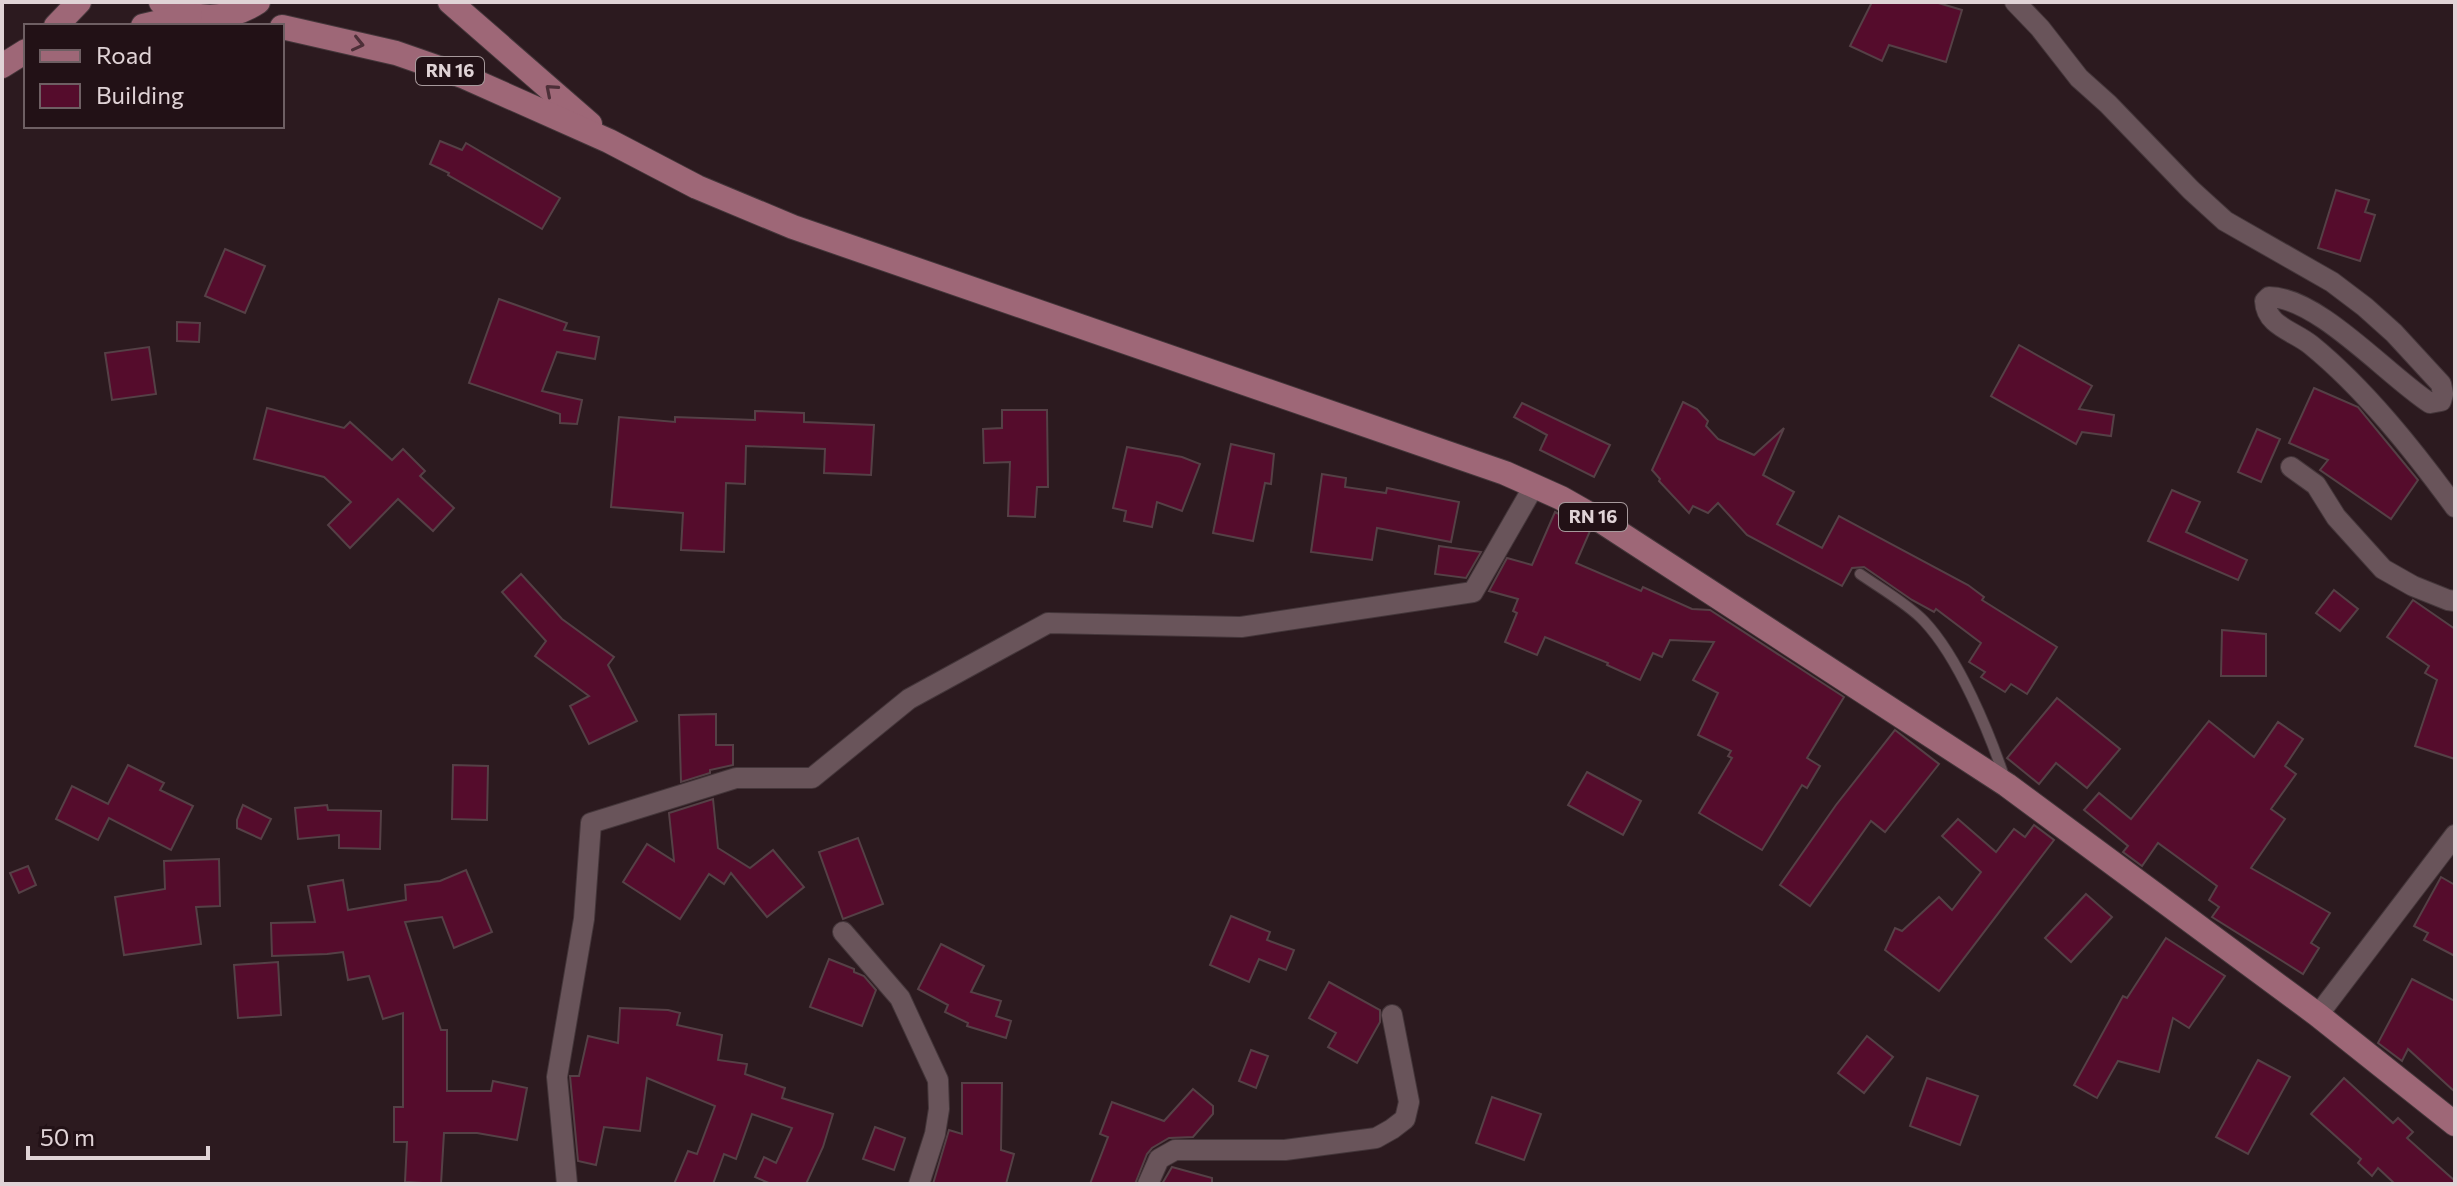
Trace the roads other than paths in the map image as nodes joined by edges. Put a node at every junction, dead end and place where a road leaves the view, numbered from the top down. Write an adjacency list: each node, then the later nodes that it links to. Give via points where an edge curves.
1 (79, 2): 8 (main road)
2 (161, 2): 6 (main road)
3 (258, 2): 7 (main road)
4 (450, 2): 15 (main road, RN 16, one-way to 4)
5 (2015, 2): 18 (street, via 2079,78 2225,221 2332,282 2394,333 2441,384 2441,401 2430,403 2299,303 2277,297 2265,301 2271,320 2310,344 2362,394)
6 (190, 15): 7 (main road); 9 (main road)
7 (228, 15): 10 (main road, RN 16)
8 (58, 24)
9 (152, 24)
10 (271, 24)
11 (284, 27): 15 (main road, RN 16, one-way to 15, via 431,64)
12 (24, 52): 14 (main road)
13 (24, 60): 14 (main road)
14 (2, 66)
15 (609, 141): 17 (main road, RN 16, via 697,187 793,227)
16 (2291, 467): 20 (street, via 2316,485 2336,517 2383,569)
17 (1534, 486): 21 (main road, RN 16, via 1598,519); 27 (street, via 1473,592 1241,627 1048,623 909,699 812,778 736,778 591,823 584,919 557,1077)
18 (2455, 507)
19 (1860, 574): 21 (lane, via 1923,620 1949,655)
20 (2455, 601)
21 (2007, 785): 25 (main road, RN 16)
22 (2455, 835): 25 (street)
23 (843, 932): 28 (street, via 900,998 938,1080 935,1134)
24 (1392, 1015): 29 (street, via 1409,1102 1405,1119 1392,1129 1376,1138 1285,1150 1175,1150 1159,1159)
25 (2318, 1015): 26 (main road, RN 16)
26 (2455, 1124)
27 (567, 1184)
28 (919, 1184)
29 (1148, 1184)

